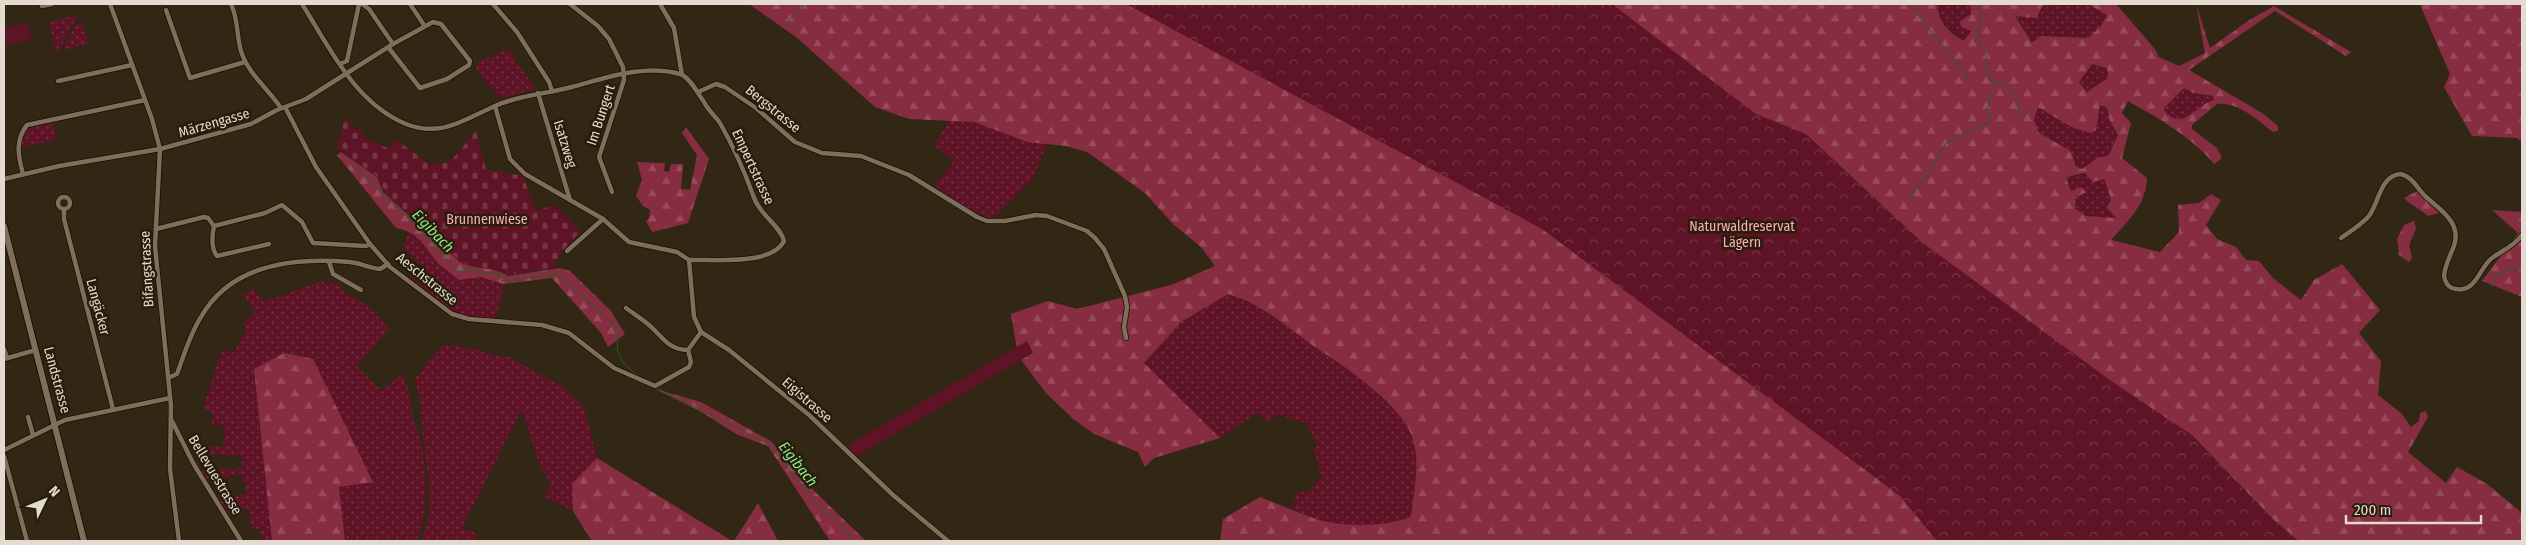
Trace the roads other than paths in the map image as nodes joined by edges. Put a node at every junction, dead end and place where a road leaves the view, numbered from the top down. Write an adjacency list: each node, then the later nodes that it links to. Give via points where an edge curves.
1 (42, 4): 2 (street)
2 (52, 4)
3 (110, 4): 16 (street, Bifangstrasse)
4 (231, 4): 14 (street, via 238,24 240,52)
5 (302, 4): 15 (street)
6 (360, 4): 13 (street, via 369,9); 15 (street, via 348,60)
7 (410, 4): 12 (street)
8 (493, 4): 21 (street, via 517,32)
9 (570, 4): 18 (street, via 609,39 621,60)
10 (660, 4): 19 (street, via 674,28)
11 (166, 10): 14 (street, via 190,78)
12 (424, 25): 13 (street, Märzengasse); 13 (street, Märzengasse, via 437,21 470,60 469,65 420,88)
13 (390, 45): 17 (street, Märzengasse)
14 (245, 62): 26 (street, Aeschstrasse)
15 (340, 64): 17 (street)
16 (132, 65): 20 (street); 24 (street, Bifangstrasse)
17 (346, 72): 25 (street, via 374,106 417,127 448,128); 26 (street, Märzengasse, via 306,99)
18 (624, 73): 19 (street, via 654,71); 21 (street); 30 (street, Im Bungert, via 599,157)
19 (682, 74): 22 (street)
20 (58, 81)
21 (552, 91): 23 (street)
22 (698, 92): 42 (street, Empertstrasse, via 719,122 746,174 759,210 783,235 784,241 778,249 756,258); 48 (street, Bergstrasse, via 716,84 725,87 756,108 795,142 822,153 862,156 909,175 987,221 1041,215 1087,232 1104,249 1125,296)
23 (538, 93): 25 (street); 31 (street, Isatzweg)
24 (145, 100): 27 (street, Bifangstrasse); 28 (street, via 27,125 18,150)
25 (495, 106): 31 (street, via 514,165 535,182)
26 (283, 107): 27 (street, Märzengasse, via 251,124); 40 (street, Aeschstrasse, via 316,167)
27 (160, 149): 28 (street, Märzengasse); 36 (street, Bifangstrasse)
28 (23, 174): 29 (street, Märzengasse)
29 (4, 179)
30 (612, 192)
31 (570, 200): 33 (street)
32 (64, 210): 55 (street, Langäcker)
33 (603, 219): 41 (street); 42 (street, via 629,242 677,252)
34 (4, 226): 50 (main road, Landstrasse)
35 (214, 226): 36 (street, via 204,217); 39 (street, via 213,246 217,256); 40 (street, via 259,215 282,205 302,222 313,244)
36 (156, 229): 53 (street, Bifangstrasse, via 156,265)
37 (2522, 235): 38 (street, via 2514,246 2485,266 2472,285 2462,290 2453,288 2444,276 2455,241 2452,223 2446,213 2424,196 2410,179 2400,174 2386,181 2366,219)
38 (2341, 238)
39 (269, 244)
40 (370, 244): 44 (street, Aeschstrasse)
41 (567, 251)
42 (689, 260): 47 (street, via 694,317)
43 (329, 262): 44 (street, via 353,262 380,269); 45 (street, via 333,274); 53 (street, via 266,268 230,283 201,317 176,374)
44 (388, 264): 51 (street, Aeschstrasse, via 452,314 469,319 536,324 569,333 614,368 650,385 659,384 689,367)
45 (362, 290)
46 (626, 308): 51 (street, via 650,326 667,345)
47 (701, 332): 51 (street, Aeschstrasse); 66 (street, Eigistrasse, via 729,350 809,415 893,495)
48 (1126, 338)
49 (4, 349): 52 (street)
50 (36, 350): 52 (street); 58 (main road, Landstrasse)
51 (688, 350)
52 (5, 359)
53 (168, 378): 54 (street, Bifangstrasse)
54 (170, 398): 55 (street); 57 (street, Bifangstrasse)
55 (113, 409): 58 (street)
56 (28, 416): 59 (street)
57 (171, 419): 64 (street, Bifangstrasse, via 170,469); 65 (street, Bellevuestrasse, via 193,463)
58 (55, 424): 59 (street); 63 (main road, Landstrasse)
59 (33, 435): 60 (street)
60 (4, 450)
61 (4, 456): 62 (street)
62 (27, 541)
63 (84, 541)
64 (180, 541)
65 (241, 541)
66 (948, 541)

